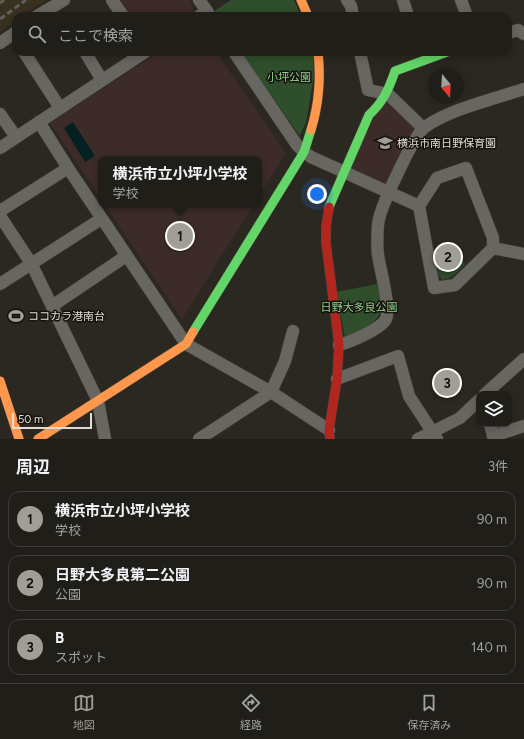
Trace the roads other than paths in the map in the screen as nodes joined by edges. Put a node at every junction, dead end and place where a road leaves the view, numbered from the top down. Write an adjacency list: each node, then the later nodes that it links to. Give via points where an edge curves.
1 (112, 0): 9 (street)
2 (199, 0): 10 (street)
3 (301, 0): 11 (street)
4 (347, 0): 12 (street)
5 (403, 0): 13 (street)
6 (461, 0): 14 (street)
7 (61, 7): 8 (street)
8 (48, 12)
9 (120, 12)
10 (204, 12)
11 (306, 12)
12 (352, 12)
13 (407, 12)
14 (466, 12)
15 (512, 32): 16 (street, via 518,30)
16 (524, 34)
17 (12, 37): 18 (street)
18 (0, 43)
19 (27, 56): 29 (street)
20 (87, 56): 26 (street)
21 (139, 56): 26 (street)
22 (237, 56): 35 (street)
23 (318, 56): 35 (street, via 320,83)
24 (361, 56): 28 (street, via 368,90)
25 (422, 56): 28 (street, via 395,71)
26 (102, 80): 29 (street)
27 (524, 89): 32 (street, via 446,114)
28 (388, 94): 32 (street); 37 (street, via 380,106 369,115)
29 (60, 108): 31 (street)
30 (0, 114): 33 (street)
31 (39, 122): 33 (street); 36 (street)
32 (423, 128): 38 (street, via 404,158)
33 (16, 137): 34 (street)
34 (0, 148)
35 (304, 152): 37 (street); 50 (street)
36 (68, 168): 40 (street); 42 (street)
37 (344, 172): 38 (street); 51 (street, via 328,210 326,227)
38 (390, 192): 39 (street); 51 (street, via 379,219 378,254 387,307 386,319 377,328)
39 (419, 206): 43 (street, via 437,178 466,168 493,238); 43 (street, via 434,288 455,284)
40 (0, 211)
41 (0, 216): 46 (street)
42 (101, 218): 45 (street); 46 (street)
43 (494, 248): 44 (street)
44 (524, 254)
45 (126, 256): 48 (street); 50 (street)
46 (31, 263): 47 (street); 48 (street)
47 (0, 284)
48 (52, 306): 57 (street)
49 (293, 331): 56 (street, via 285,361)
50 (186, 344): 56 (street); 57 (street)
51 (339, 345): 53 (street)
52 (524, 359): 55 (street)
53 (337, 379): 62 (street); 63 (street, via 398,356 409,396)
54 (0, 381): 66 (street)
55 (488, 391)
56 (271, 392): 62 (street); 69 (street)
57 (98, 401): 67 (street); 68 (street)
58 (476, 403): 63 (street, via 460,418)
59 (0, 410): 64 (street)
60 (524, 426): 65 (street)
61 (491, 427): 65 (street)
62 (329, 435)
63 (435, 435): 70 (street)
64 (9, 438)
65 (494, 438)
66 (20, 439)
67 (38, 439)
68 (105, 439)
69 (199, 439)
70 (418, 439)

